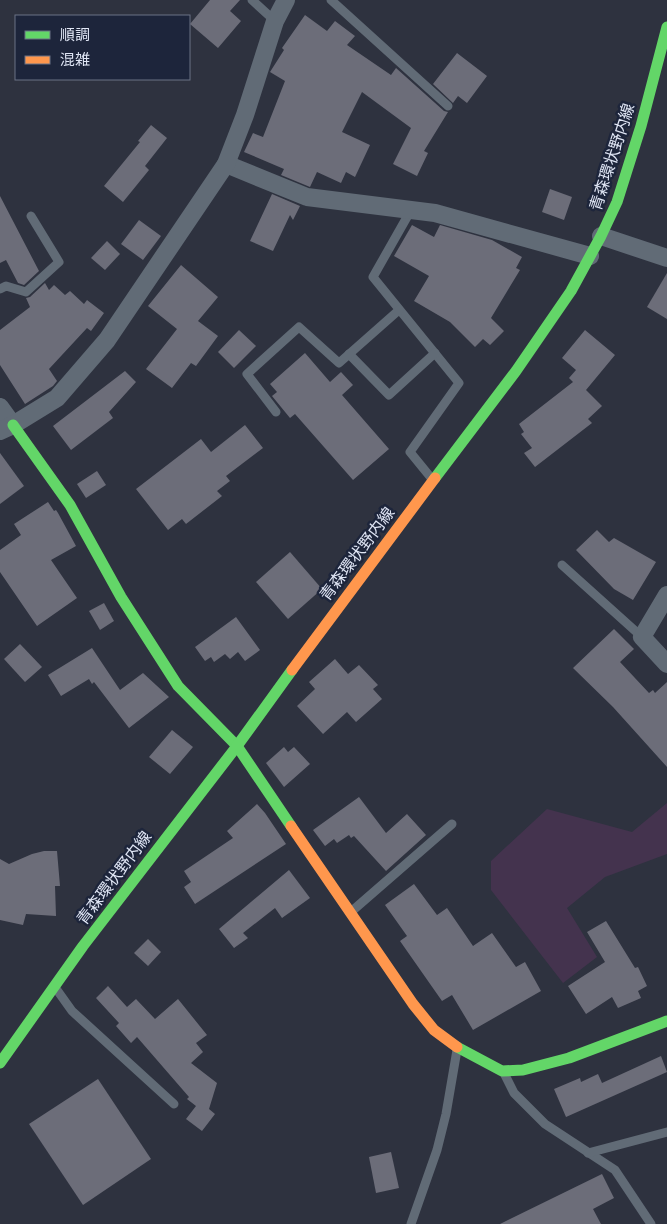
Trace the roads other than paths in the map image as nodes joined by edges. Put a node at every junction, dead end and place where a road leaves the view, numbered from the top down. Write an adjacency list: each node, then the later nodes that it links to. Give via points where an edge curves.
1 (252, 0): 4 (lane)
2 (286, 0): 4 (street)
3 (331, 0): 6 (lane)
4 (275, 21): 7 (street)
5 (667, 27): 10 (main road, 青森環状野内線, via 641,126 617,202)
6 (448, 106)
7 (226, 164): 8 (street, via 307,197); 19 (street, via 107,340 57,398)
8 (410, 210): 11 (street, via 435,213); 14 (lane, via 373,277)
9 (30, 216): 13 (lane, via 60,262 26,292 6,286)
10 (601, 236): 11 (main road, 青森環状野内線); 12 (street)
11 (590, 256): 20 (main road, 青森環状野内線, via 543,332)
12 (667, 258)
13 (0, 289)
14 (399, 310): 15 (lane); 16 (lane)
15 (434, 353): 16 (lane, via 389,395); 20 (lane, via 459,383 410,452)
16 (349, 354): 18 (lane, via 338,363 298,327 247,374)
17 (0, 407): 19 (street)
18 (276, 412)
19 (6, 428): 25 (main road, via 70,505 121,597 178,686)
20 (434, 481): 25 (main road, 青森環状野内線, via 323,626)
21 (562, 566): 23 (lane)
22 (667, 595): 23 (street)
23 (642, 637): 24 (street)
24 (667, 664)
25 (237, 746): 27 (main road); 28 (main road, 青森環状野内線)
26 (452, 824): 27 (lane)
27 (350, 913): 30 (main road, via 413,1004 434,1030)
28 (54, 986): 31 (main road, 青森環状野内線); 33 (lane, via 72,1011)
29 (667, 1021): 32 (main road, via 569,1058 523,1070)
30 (458, 1048): 32 (main road); 36 (lane, via 441,1132)
31 (0, 1063)
32 (502, 1071): 35 (lane, via 514,1093 545,1124)
33 (174, 1104)
34 (667, 1132): 35 (lane)
35 (588, 1153): 37 (lane, via 615,1170)
36 (411, 1224)
37 (651, 1224)

